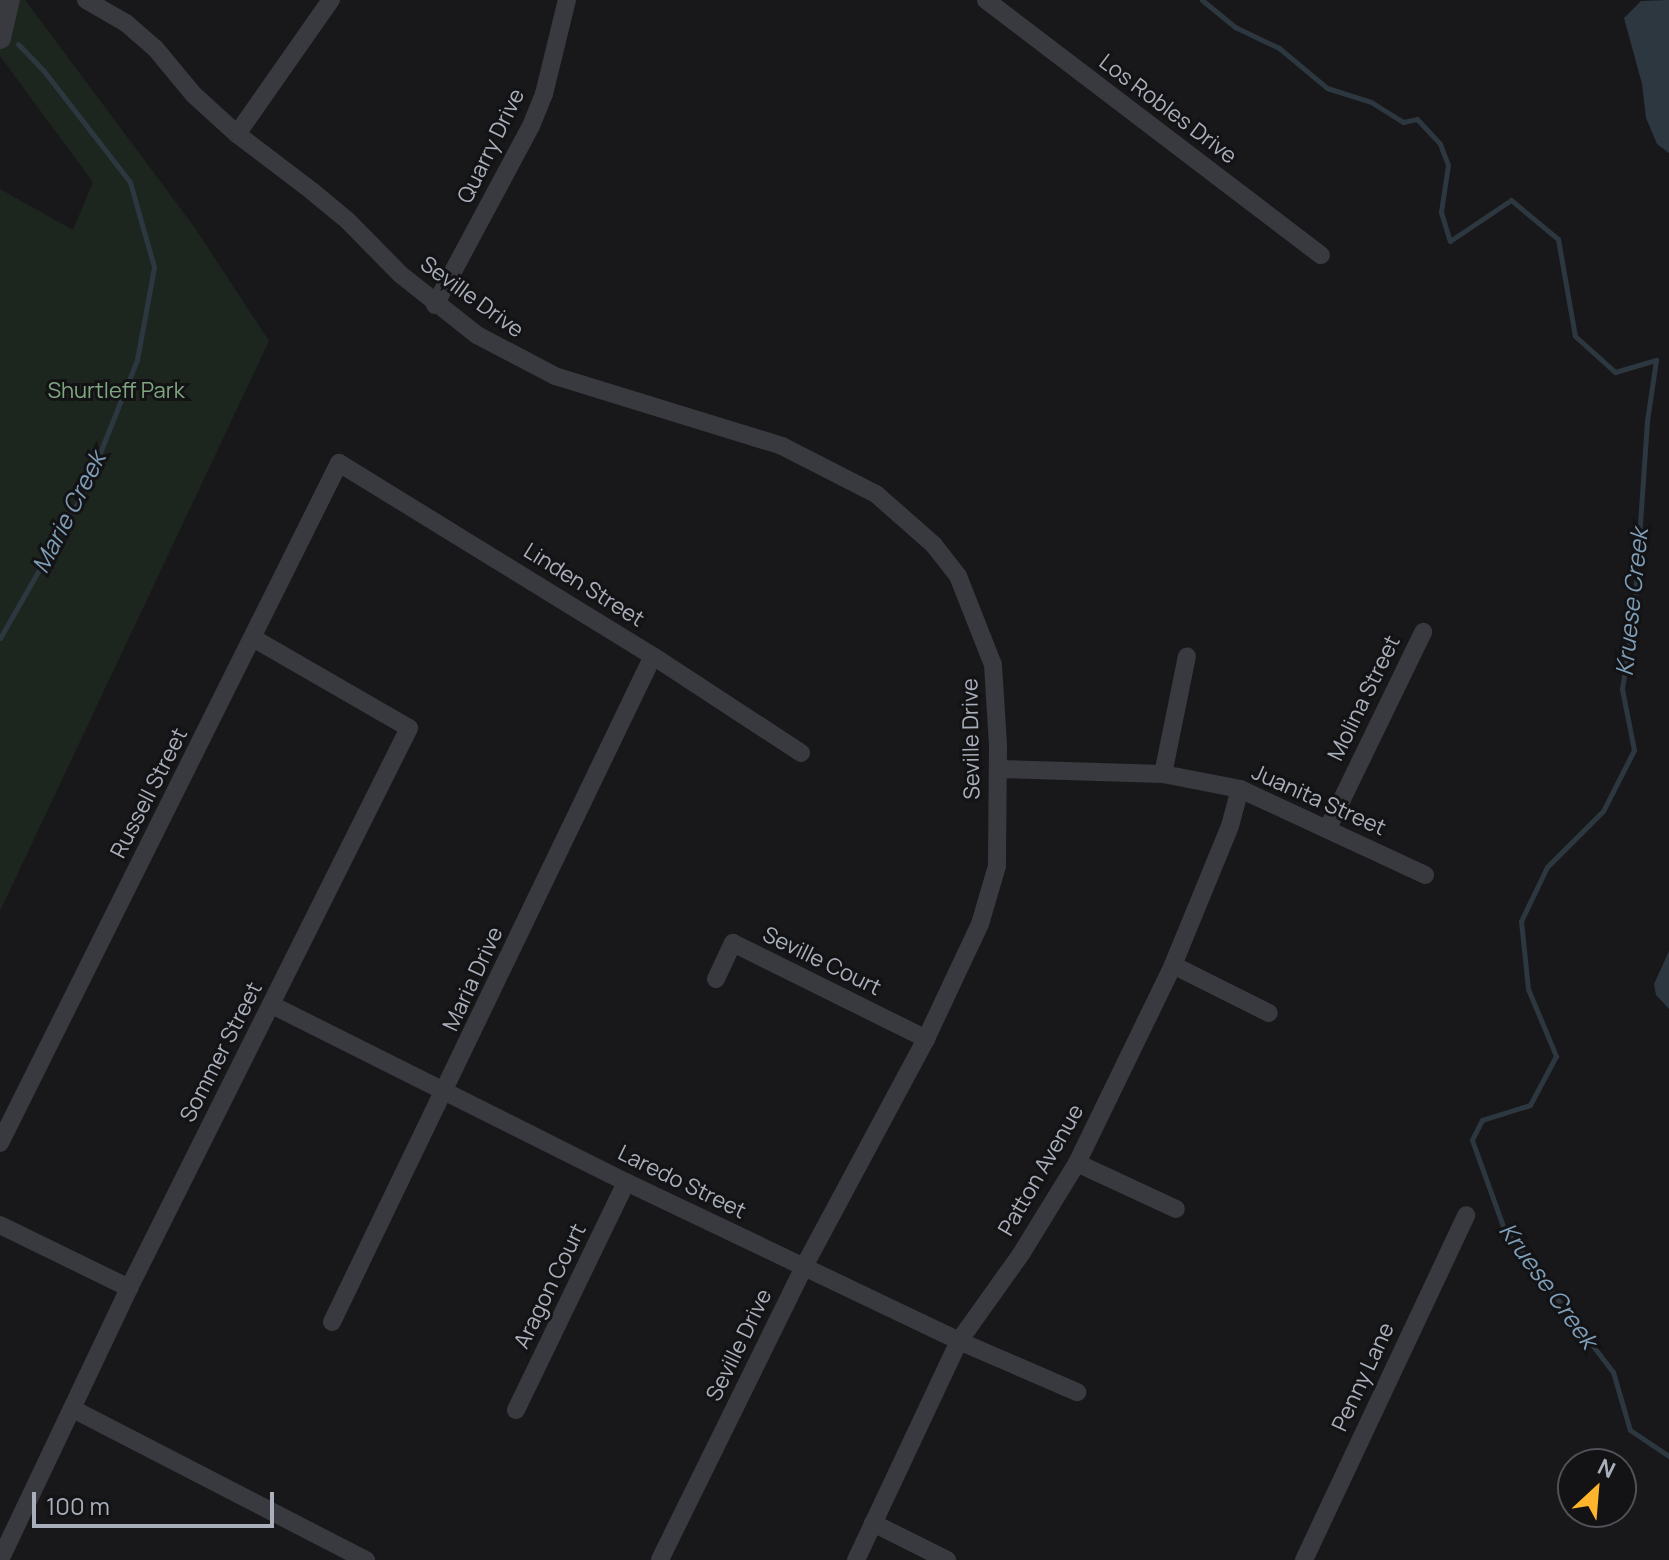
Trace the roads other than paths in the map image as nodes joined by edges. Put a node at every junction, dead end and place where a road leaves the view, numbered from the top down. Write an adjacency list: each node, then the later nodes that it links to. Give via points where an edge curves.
1 (9, 0): 6 (street)
2 (86, 0): 7 (street, Seville Drive, via 155,48 194,95)
3 (331, 0): 7 (street)
4 (567, 0): 9 (street, Quarry Drive, via 531,126)
5 (986, 0): 8 (street, Los Robles Drive)
6 (0, 38)
7 (237, 134): 9 (street, Seville Drive, via 348,221)
8 (1321, 255)
9 (435, 305): 16 (street, Seville Drive, via 517,359 555,376 782,446 876,494 933,544 958,576 993,665)
10 (339, 463): 12 (street, Russell Street); 13 (street, Linden Street)
11 (1423, 632): 19 (street, Molina Street)
12 (253, 638): 23 (street, Sommer Street, via 409,728); 27 (street, Russell Street)
13 (653, 656): 15 (street, Linden Street); 26 (street, Maria Drive)
14 (1187, 656): 17 (street)
15 (801, 753)
16 (998, 769): 17 (street, Juanita Street); 25 (street, Seville Drive, via 997,866 980,924)
17 (1163, 774): 18 (street, Juanita Street)
18 (1240, 789): 19 (street, Juanita Street); 21 (street, Patton Avenue)
19 (1328, 828): 20 (street, Juanita Street)
20 (1425, 875)
21 (1173, 965): 24 (street); 28 (street, Patton Avenue)
22 (716, 979): 25 (street, Seville Court, via 733,943)
23 (272, 1005): 26 (street, Laredo Street); 34 (street, Sommer Street)
24 (1269, 1013)
25 (926, 1039): 33 (street, Seville Drive)
26 (445, 1094): 29 (street, Laredo Street); 35 (street, Maria Drive)
27 (0, 1143)
28 (1077, 1163): 30 (street); 36 (street, Patton Avenue)
29 (626, 1182): 33 (street, Laredo Street); 39 (street, Aragon Court)
30 (1176, 1209)
31 (1466, 1215): 46 (street, Penny Lane)
32 (0, 1225): 34 (street)
33 (804, 1267): 36 (street, Laredo Street); 43 (street, Seville Drive)
34 (129, 1288): 38 (street, Sommer Street)
35 (332, 1322)
36 (959, 1341): 37 (street, Laredo Street); 40 (street, Patton Avenue)
37 (1077, 1392)
38 (73, 1409): 41 (street, Sommer Street); 42 (street)
39 (516, 1410)
40 (873, 1523): 44 (street, Patton Avenue); 45 (street)
41 (0, 1560)
42 (366, 1560)
43 (660, 1560)
44 (856, 1560)
45 (947, 1560)
46 (1304, 1560)

